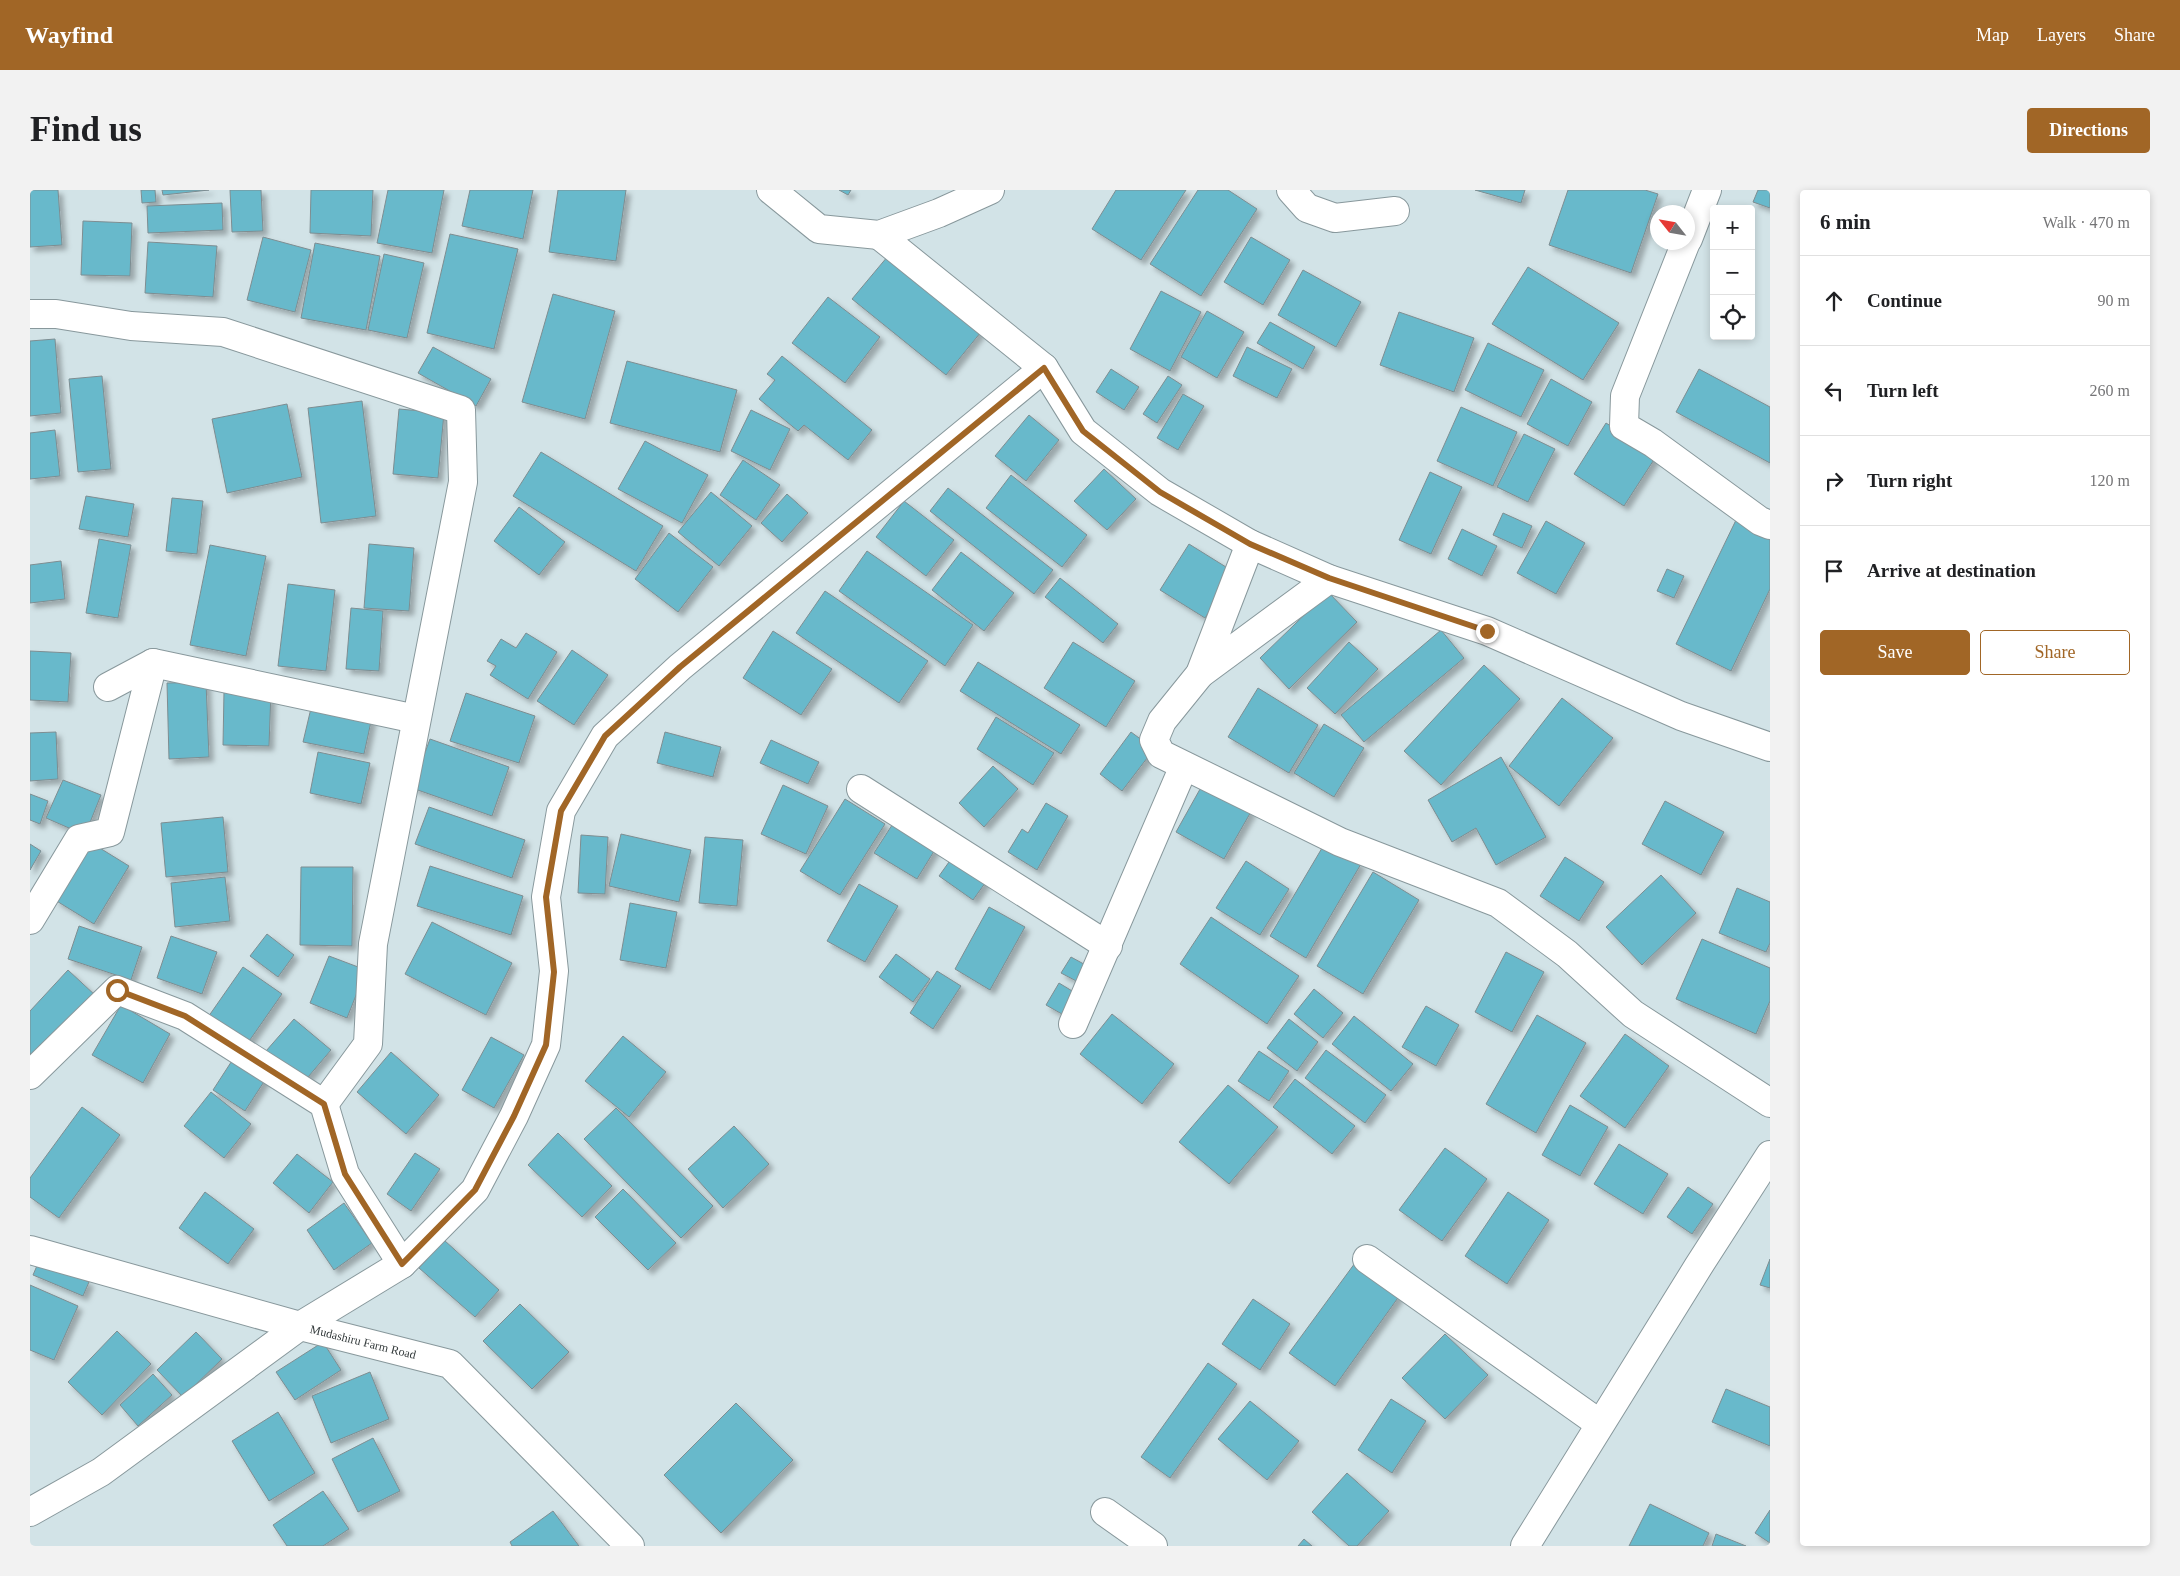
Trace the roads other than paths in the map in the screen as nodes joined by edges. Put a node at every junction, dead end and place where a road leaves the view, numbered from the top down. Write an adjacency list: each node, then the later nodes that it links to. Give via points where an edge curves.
1 (771, 190): 7 (street, via 819,229)
2 (990, 190): 7 (street)
3 (1290, 190): 5 (street, via 1307,208 1335,218)
4 (1707, 190): 6 (street)
5 (1395, 211)
6 (1695, 221)
7 (879, 235): 10 (street)
8 (1683, 250): 11 (street, via 1625,396 1624,426 1760,522)
9 (30, 314): 17 (street, via 56,314 130,326 223,332 461,410 463,482)
10 (1044, 368): 12 (street, via 1083,431 1160,492); 30 (street, via 680,667 605,736 561,811 546,897 554,972 546,1045 475,1190)
11 (1770, 525)
12 (1250, 544): 13 (street); 15 (street)
13 (1329, 578): 15 (street); 18 (street, via 1487,631 1681,716)
14 (153, 663): 16 (street); 17 (street); 21 (street, via 110,832 79,838)
15 (1200, 674): 19 (street, via 1162,721 1154,740 1161,754)
16 (108, 687)
17 (416, 719): 26 (street, via 373,944 368,1044)
18 (1770, 746)
19 (1184, 766): 22 (street); 25 (street, via 1340,842 1498,903 1567,954 1633,1014)
20 (861, 789): 22 (street)
21 (30, 920)
22 (1108, 946): 23 (street)
23 (1073, 1024)
24 (30, 1075): 26 (street, via 117,990 185,1016)
25 (1770, 1102)
26 (324, 1104): 30 (street, via 345,1174)
27 (1770, 1155): 32 (street)
28 (30, 1250): 31 (street, Mudashiru Farm Road)
29 (1367, 1259): 32 (street)
30 (402, 1264): 31 (street)
31 (300, 1326): 33 (street, via 102,1472); 35 (street, Mudashiru Farm Road, via 450,1364)
32 (1600, 1424): 37 (street)
33 (30, 1512)
34 (1105, 1512): 36 (street)
35 (630, 1546)
36 (1153, 1546)
37 (1525, 1546)

